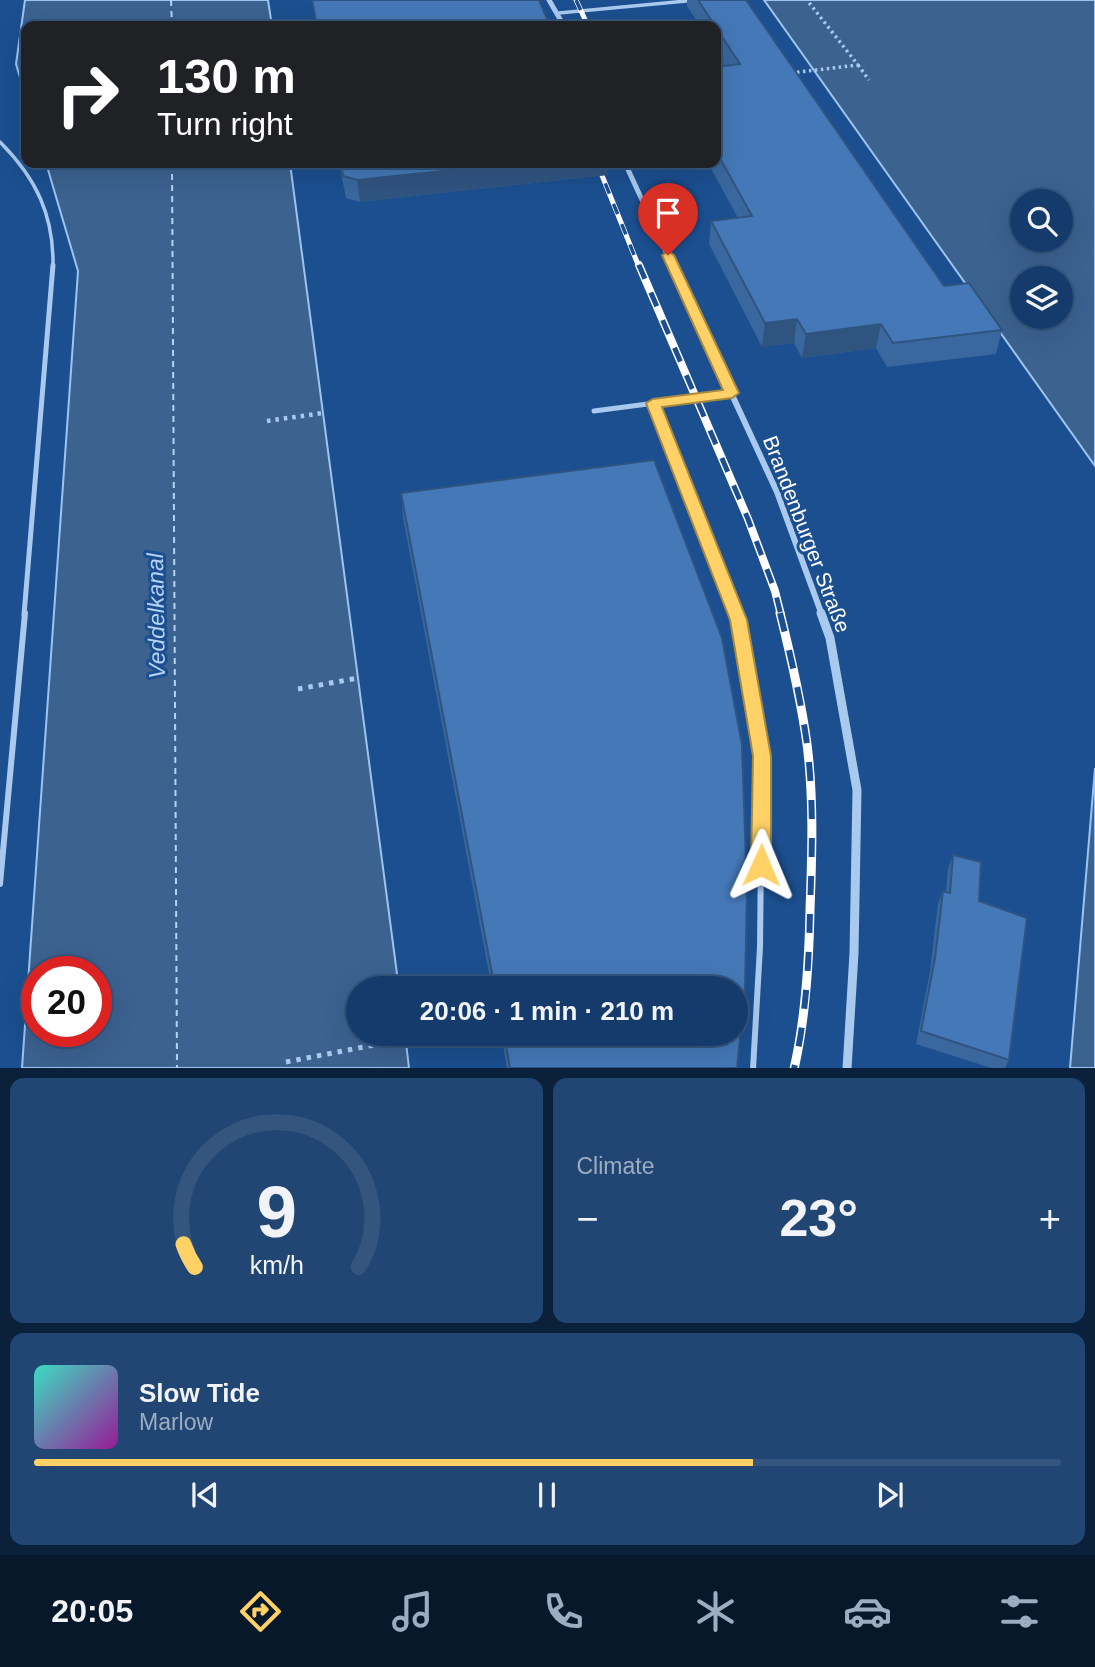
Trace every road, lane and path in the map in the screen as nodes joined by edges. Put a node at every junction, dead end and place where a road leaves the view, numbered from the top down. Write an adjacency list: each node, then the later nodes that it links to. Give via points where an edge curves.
1 (549, 0): 4 (street)
2 (697, 0): 4 (lane)
3 (807, 0): 6 (path)
4 (559, 13): 5 (street)
5 (562, 21)
6 (858, 65): 7 (path); 8 (path)
7 (790, 73)
8 (869, 80)
9 (0, 142): 10 (lane)
10 (21, 163)
11 (24, 168): 20 (lane, via 51,222 55,271)
12 (627, 168): 13 (street, Brandenburger Straße)
13 (732, 393): 14 (lane); 24 (street, Brandenburger Straße, via 777,492 830,638 857,790)
14 (653, 403): 15 (lane); 23 (lane, via 738,620 762,756)
15 (594, 411)
16 (323, 413): 17 (path)
17 (267, 421)
18 (358, 678): 19 (path)
19 (298, 689)
20 (0, 884)
21 (369, 1046): 22 (path)
22 (286, 1062)
23 (753, 1068)
24 (847, 1068)

